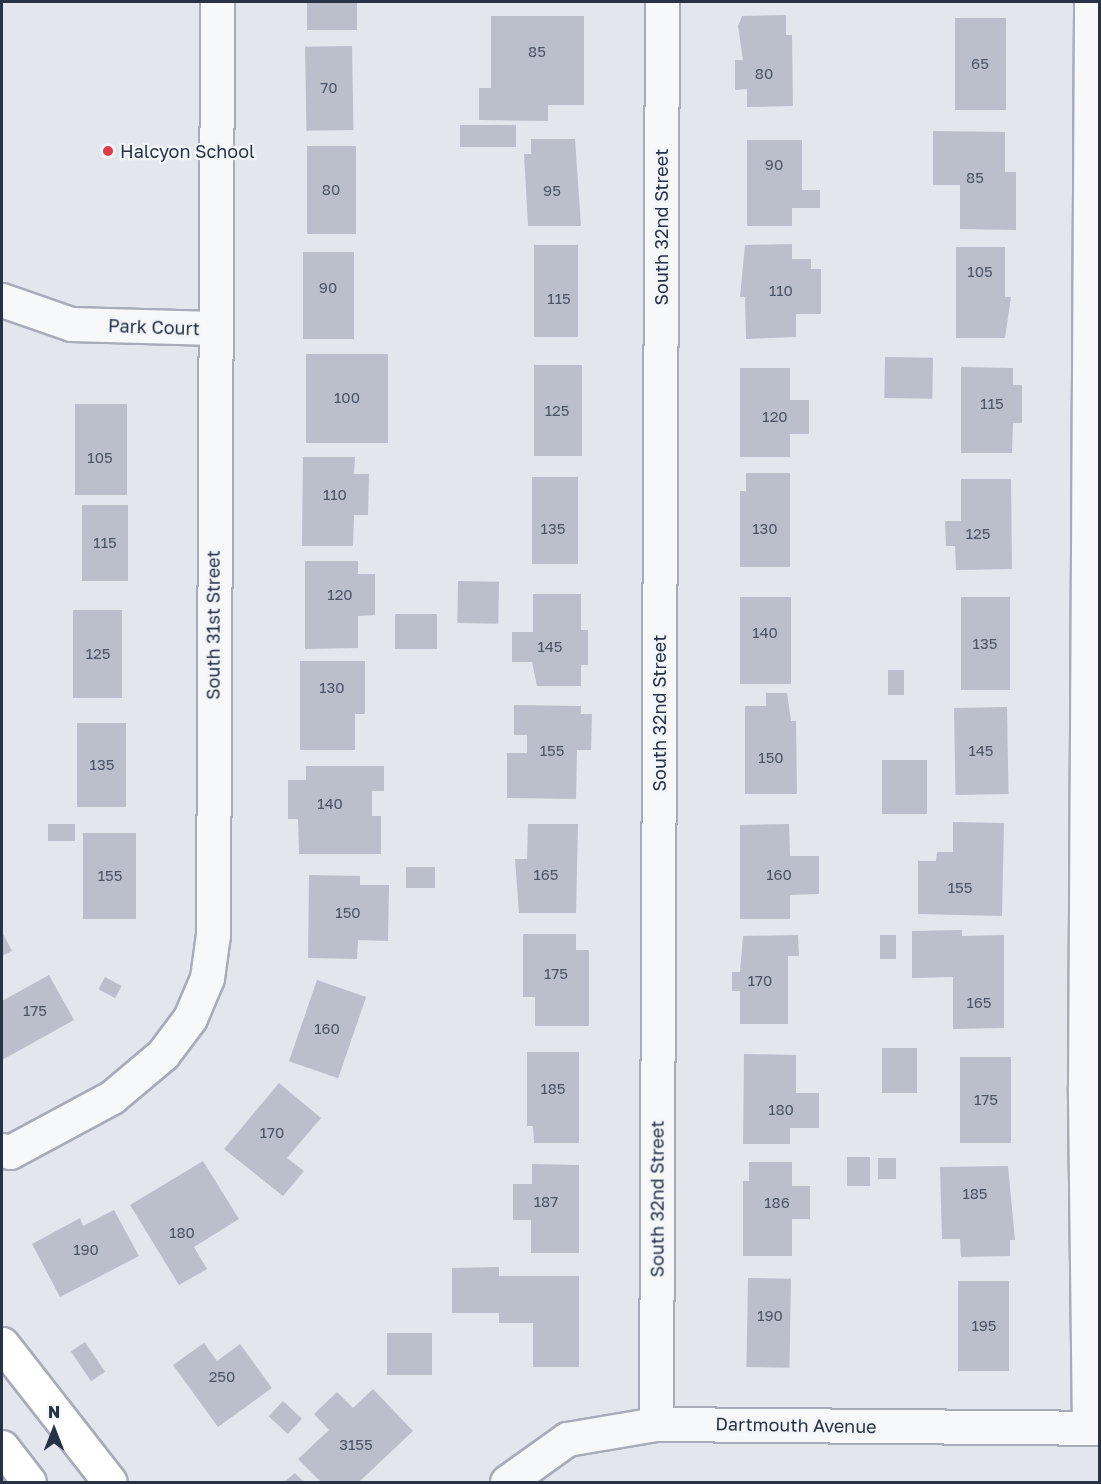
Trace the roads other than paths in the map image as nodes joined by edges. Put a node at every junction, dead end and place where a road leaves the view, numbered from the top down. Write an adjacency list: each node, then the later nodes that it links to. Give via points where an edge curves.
1 (217, 2): 5 (street, South 31st Street)
2 (662, 2): 8 (street, South 32nd Street)
3 (1090, 2): 9 (street, via 1084,1087)
4 (2, 300): 5 (street, Park Court, via 72,324)
5 (214, 328): 6 (street, South 31st Street, via 213,934 207,978 190,1018 163,1054 112,1097)
6 (6, 1151)
7 (2, 1344): 12 (main road)
8 (656, 1424): 9 (street, Dartmouth Avenue); 13 (street, Dartmouth Avenue, via 567,1439)
9 (1094, 1428)
10 (2, 1447): 11 (main road)
11 (29, 1482)
12 (110, 1482)
13 (507, 1482)

